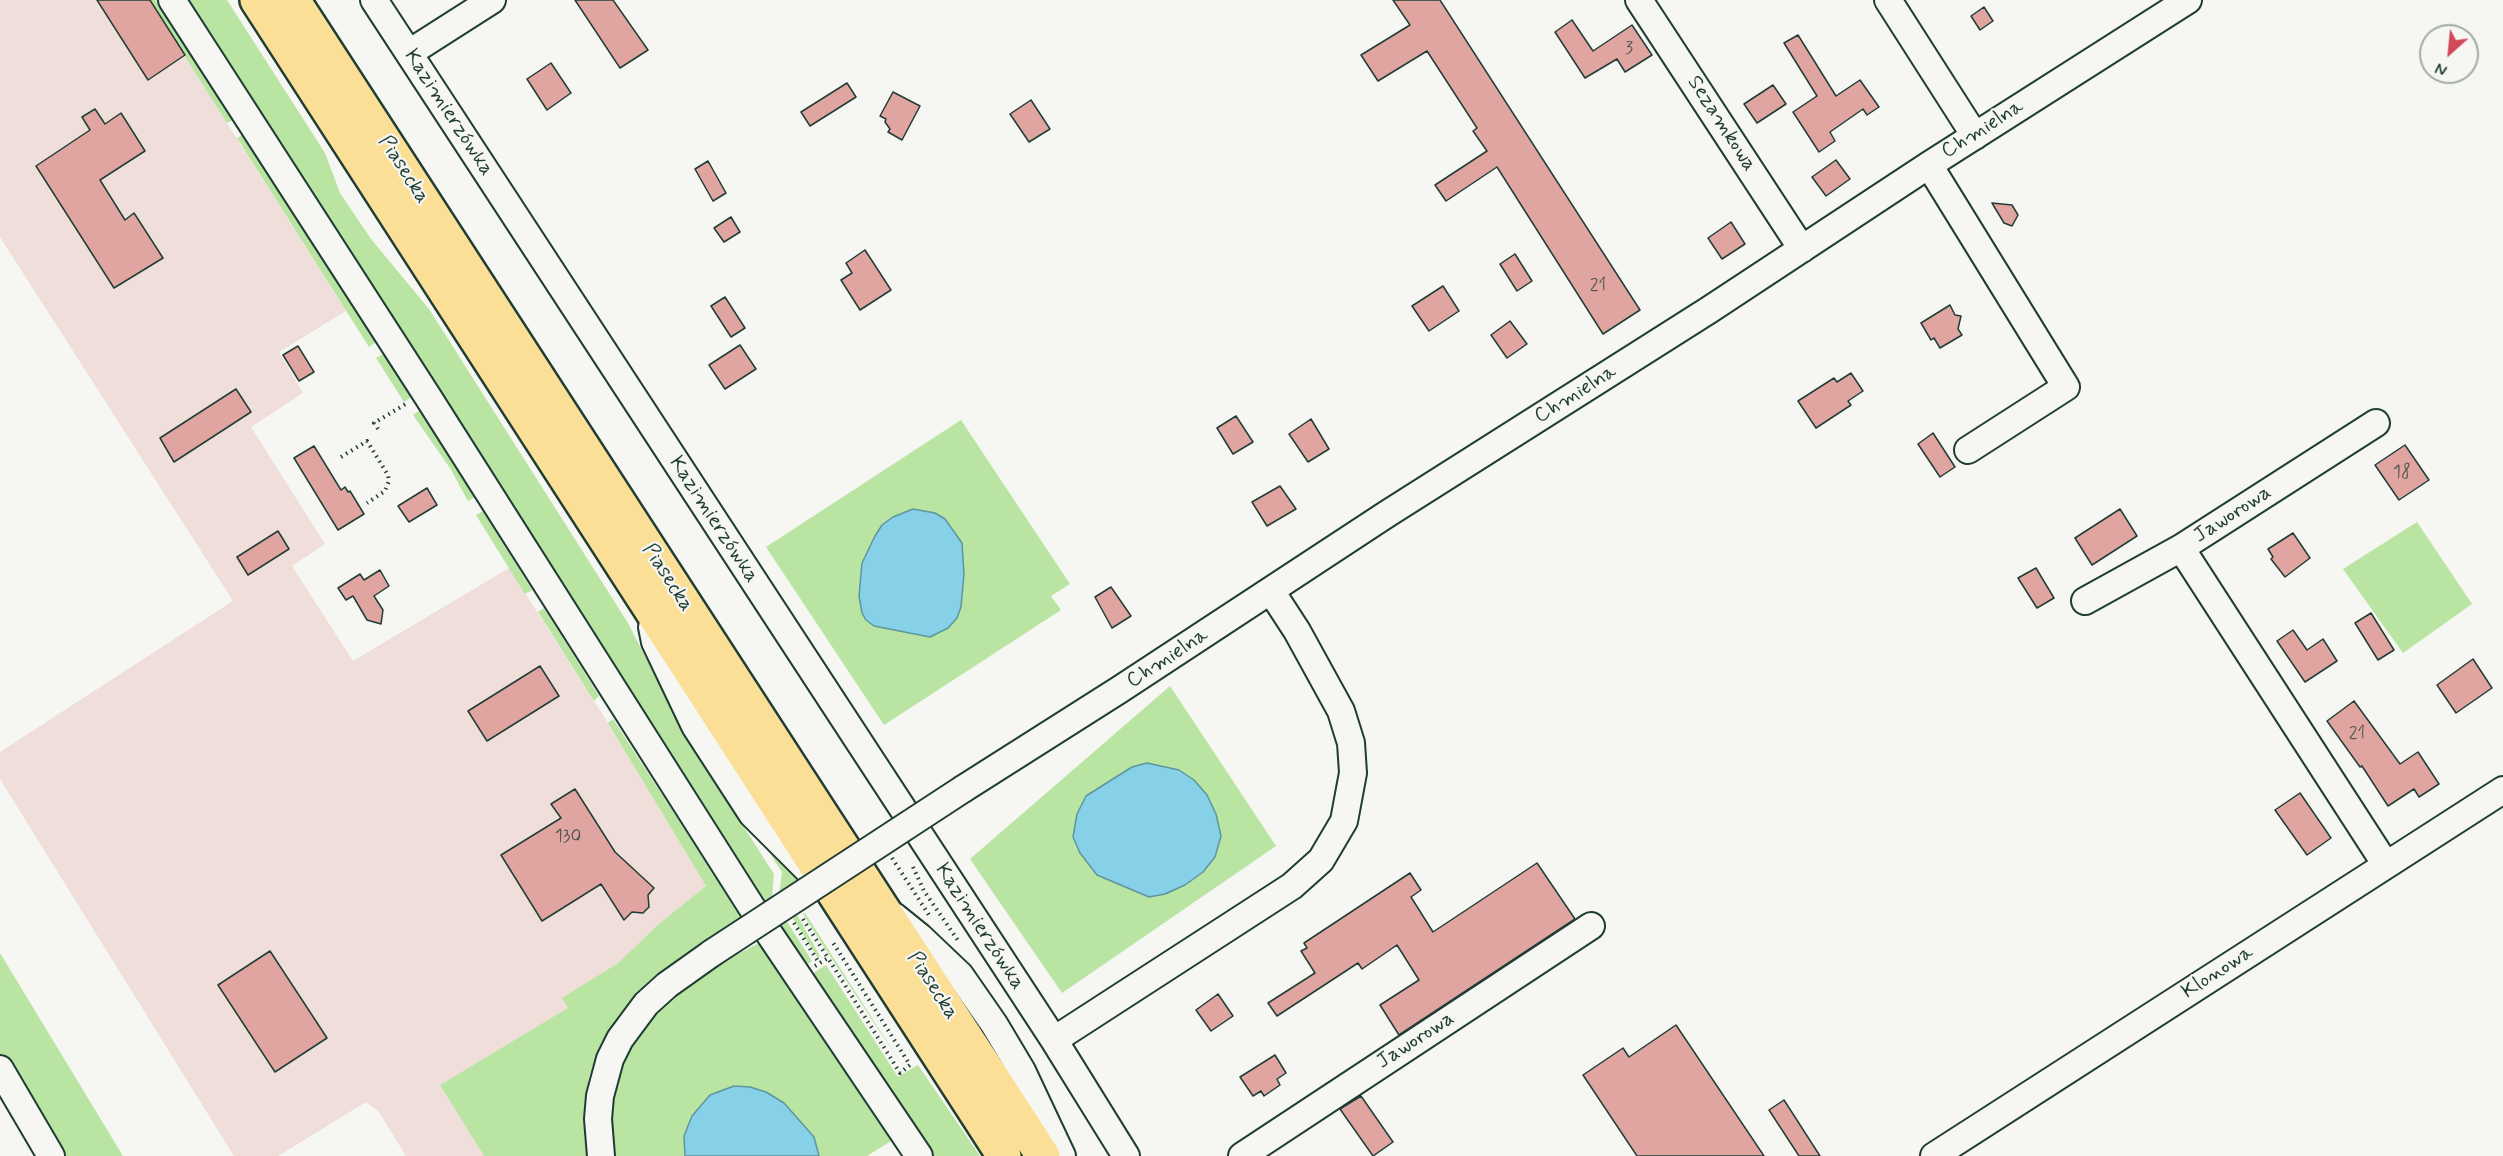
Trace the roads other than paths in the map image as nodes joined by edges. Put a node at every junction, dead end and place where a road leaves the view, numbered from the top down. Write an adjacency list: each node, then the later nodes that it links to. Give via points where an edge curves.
1 (172, 0): 26 (street, via 756,914)
2 (257, 0): 27 (highway, Piasecka)
3 (293, 0): 20 (highway, Piasecka)
4 (374, 0): 9 (street, Kazimierzówka)
5 (492, 0): 9 (street)
6 (1639, 0): 12 (street, Sezamkowa)
7 (1888, 0): 10 (street)
8 (2188, 0): 10 (street, Chmielna)
9 (409, 53): 22 (street, Kazimierzówka)
10 (1975, 136): 11 (street, Chmielna)
11 (1929, 165): 12 (street, Chmielna); 14 (street, via 2066,387)
12 (1802, 249): 16 (street, Chmielna)
13 (2376, 423): 15 (street, Jaworowa)
14 (1968, 450)
15 (2181, 548): 17 (street, Jaworowa); 19 (street)
16 (1271, 591): 22 (street, via 1341,711 1351,743 1353,773 1344,821 1321,860 1292,886); 25 (street, Chmielna, bridge, via 667,985 646,1004 610,1059 600,1096)
17 (2085, 601)
18 (2503, 790): 19 (street, Klonowa)
19 (2386, 865): 32 (street, Klonowa)
20 (879, 904): 28 (highway, Piasecka); 29 (street, via 960,975 1022,1071)
21 (1591, 926): 31 (street, Jaworowa)
22 (1054, 1040): 30 (street, Kazimierzówka)
23 (0, 1069): 24 (street)
24 (51, 1156)
25 (601, 1156)
26 (919, 1156)
27 (1004, 1156)
28 (1043, 1156)
29 (1062, 1156)
30 (1126, 1156)
31 (1242, 1156)
32 (1934, 1156)

